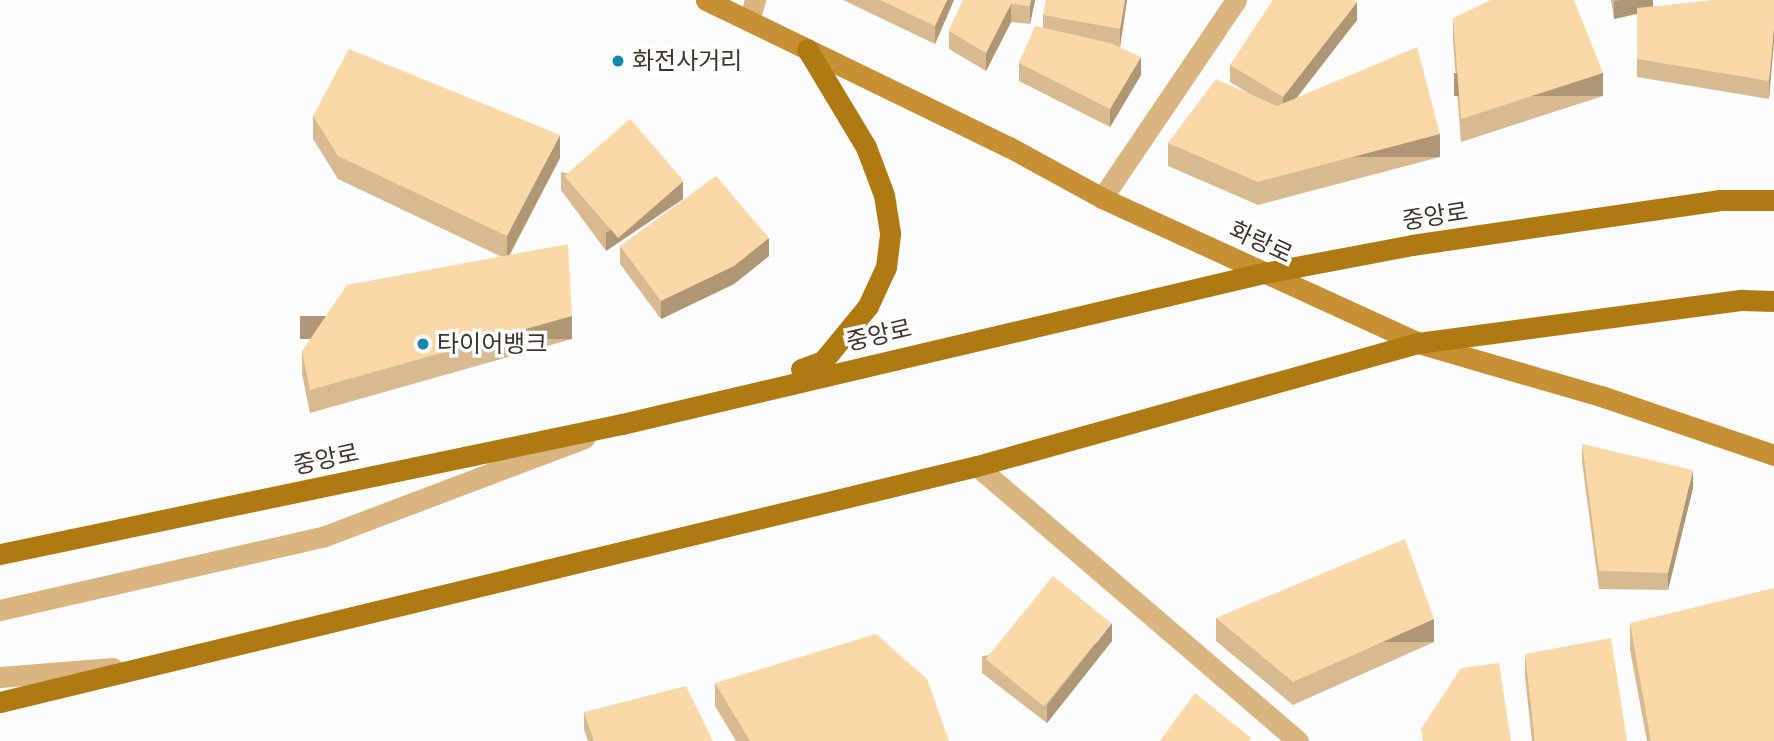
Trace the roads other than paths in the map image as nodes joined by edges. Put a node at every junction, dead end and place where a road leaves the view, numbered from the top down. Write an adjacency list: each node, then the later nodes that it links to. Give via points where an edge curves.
1 (706, 0): 3 (main road, 화랑로)
2 (1236, 0): 5 (street)
3 (752, 10): 4 (main road, 화랑로)
4 (807, 49): 5 (main road, 화랑로, via 1009,147); 10 (main road, via 843,103 884,195 890,233 886,267 868,306 823,361)
5 (1102, 198): 7 (main road, 화랑로)
6 (1774, 200): 7 (main road, 중앙로, via 1719,200 1412,245)
7 (1264, 273): 9 (main road, 화랑로); 10 (main road, 중앙로)
8 (1774, 302): 9 (main road, via 1742,300)
9 (1418, 343): 12 (main road, 화랑로, via 1601,396); 13 (main road)
10 (727, 397): 11 (main road, 중앙로)
11 (622, 424): 14 (main road, 중앙로); 15 (street, via 325,536)
12 (1774, 456)
13 (976, 466): 16 (main road); 19 (street)
14 (0, 554)
15 (0, 610)
16 (159, 665): 17 (street); 18 (main road)
17 (0, 677)
18 (0, 702)
19 (1298, 741)

